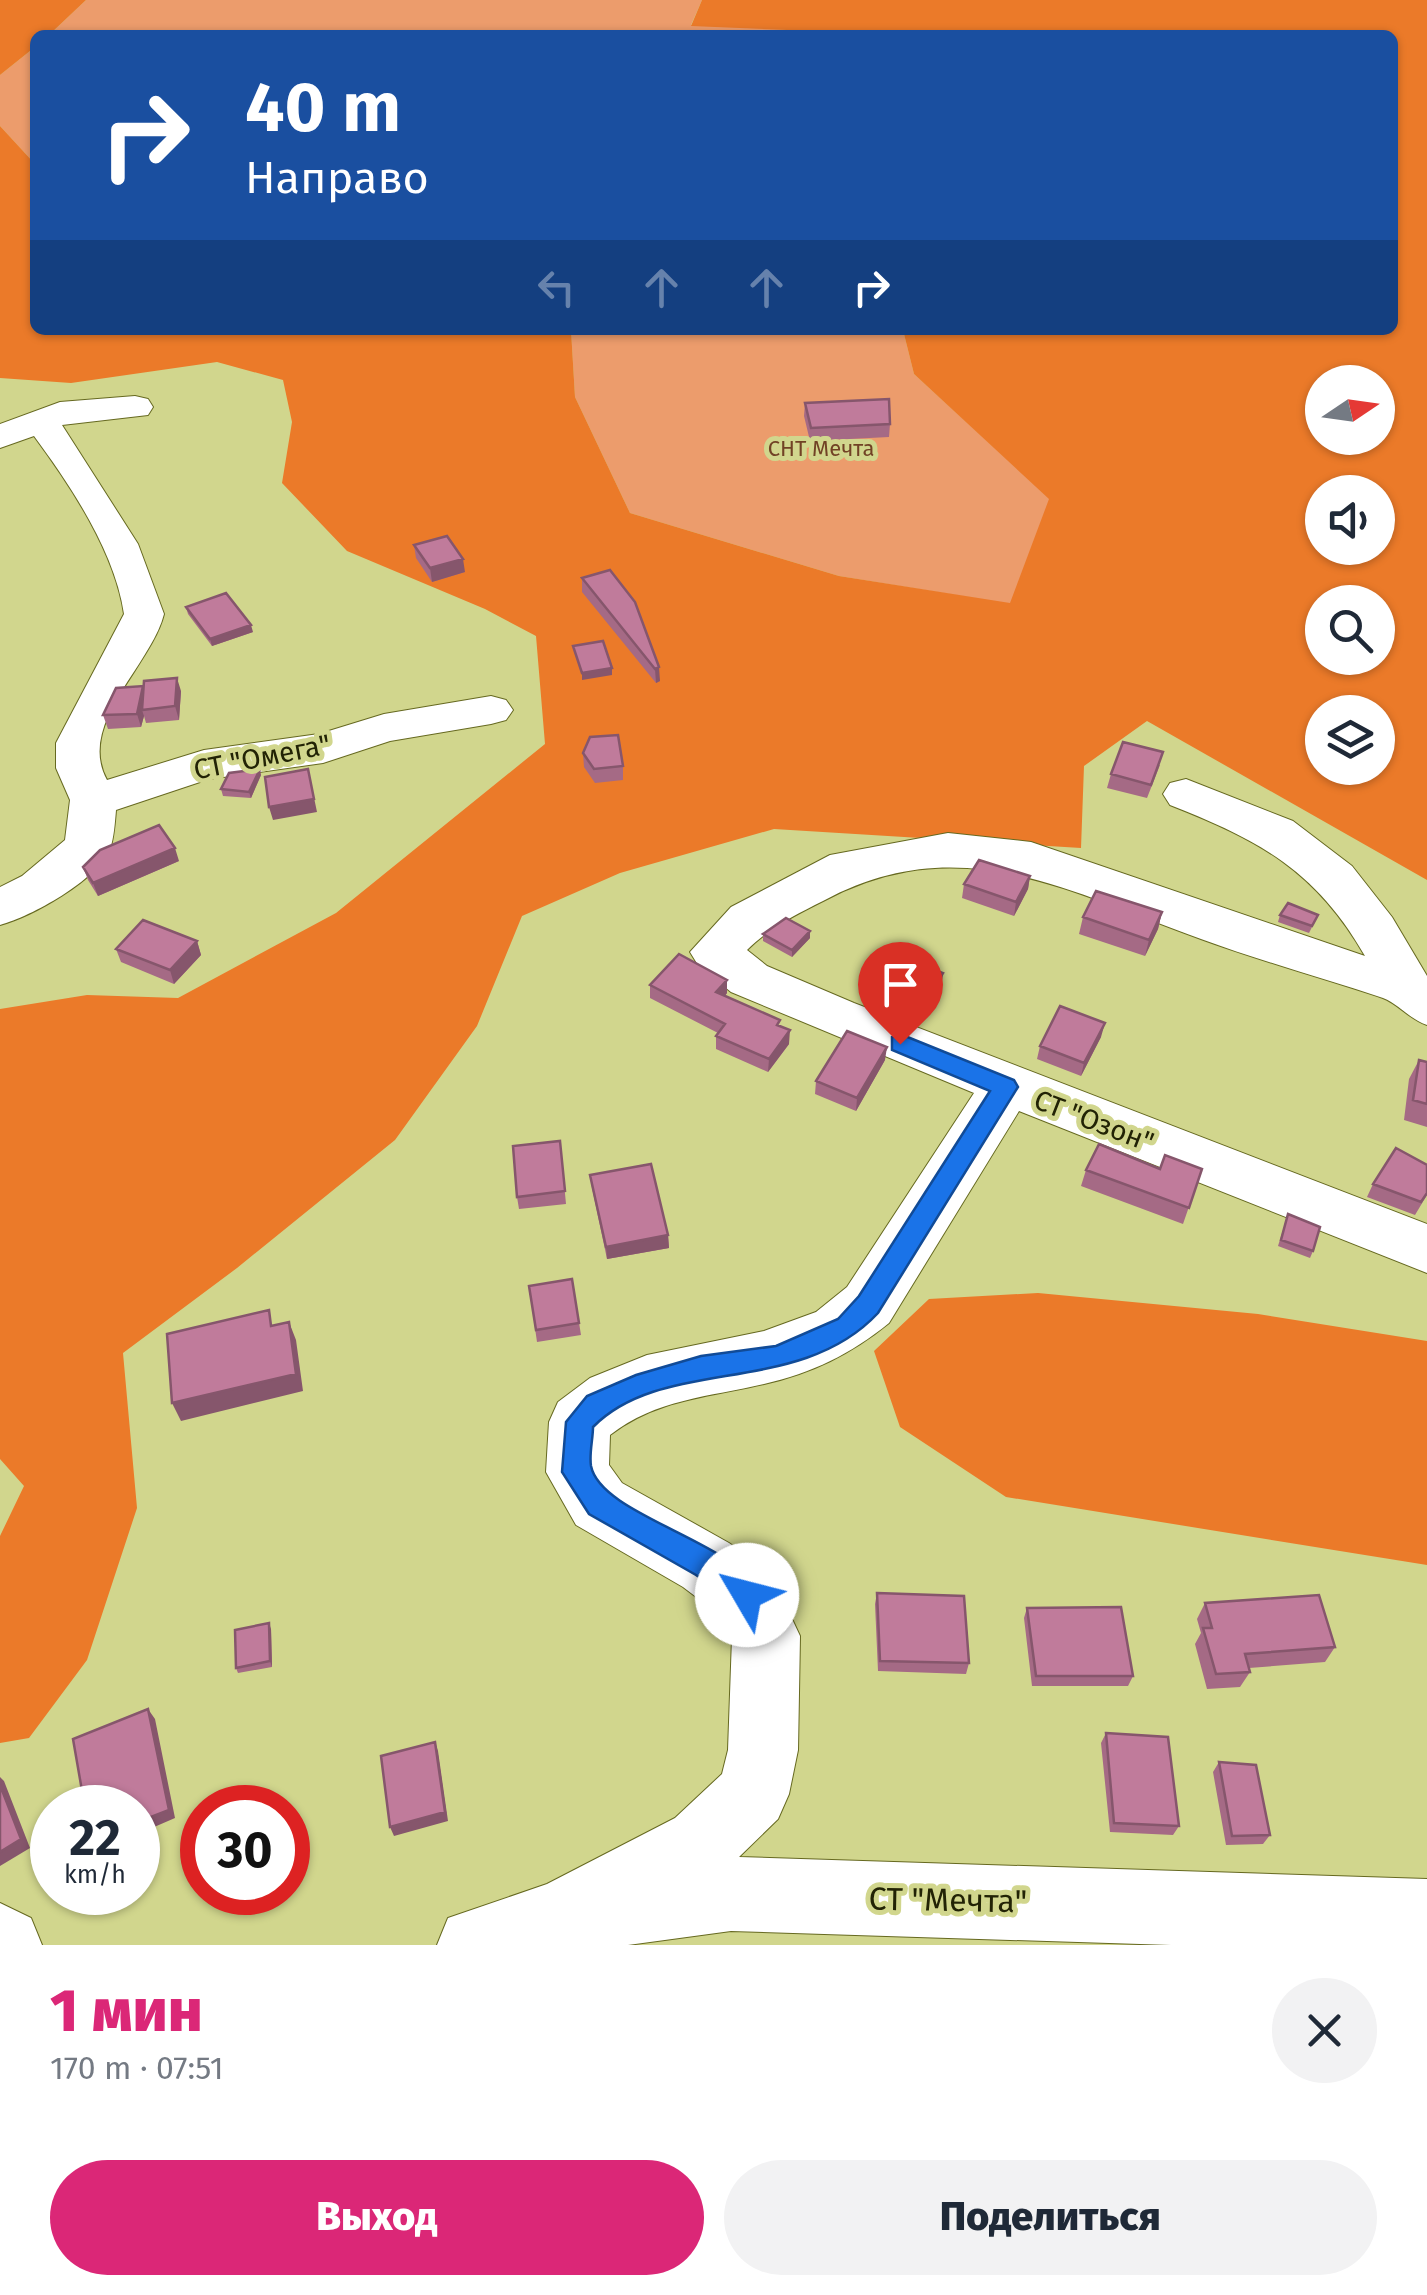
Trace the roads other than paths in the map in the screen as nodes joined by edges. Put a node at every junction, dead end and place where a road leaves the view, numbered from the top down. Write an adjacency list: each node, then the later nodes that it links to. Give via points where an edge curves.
1 (135, 407): 2 (street)
2 (40, 420): 3 (street); 6 (street, via 129,562 144,615 78,740 75,767)
3 (0, 437)
4 (491, 710): 6 (street, СТ "Омега", via 384,728 323,748 204,765)
5 (1186, 794): 8 (street, via 1257,822 1306,852 1388,948)
6 (93, 800): 7 (street, via 88,846 39,888)
7 (0, 908)
8 (1416, 996): 9 (street, СТ "Озон", via 1014,854 948,849 847,867 748,919 715,952 749,979)
9 (1006, 1087): 10 (street, СТ "Озон"); 11 (street, via 847,1327 778,1358 701,1368 646,1384 597,1405 580,1422 577,1472 599,1504 747,1595 766,1636 764,1750 753,1794 702,1844)
10 (1427, 1249)
11 (561, 1916): 12 (street, СТ "Мечта", via 731,1894); 13 (street, СТ "Мечта")
12 (1427, 1916)
13 (475, 1945)

